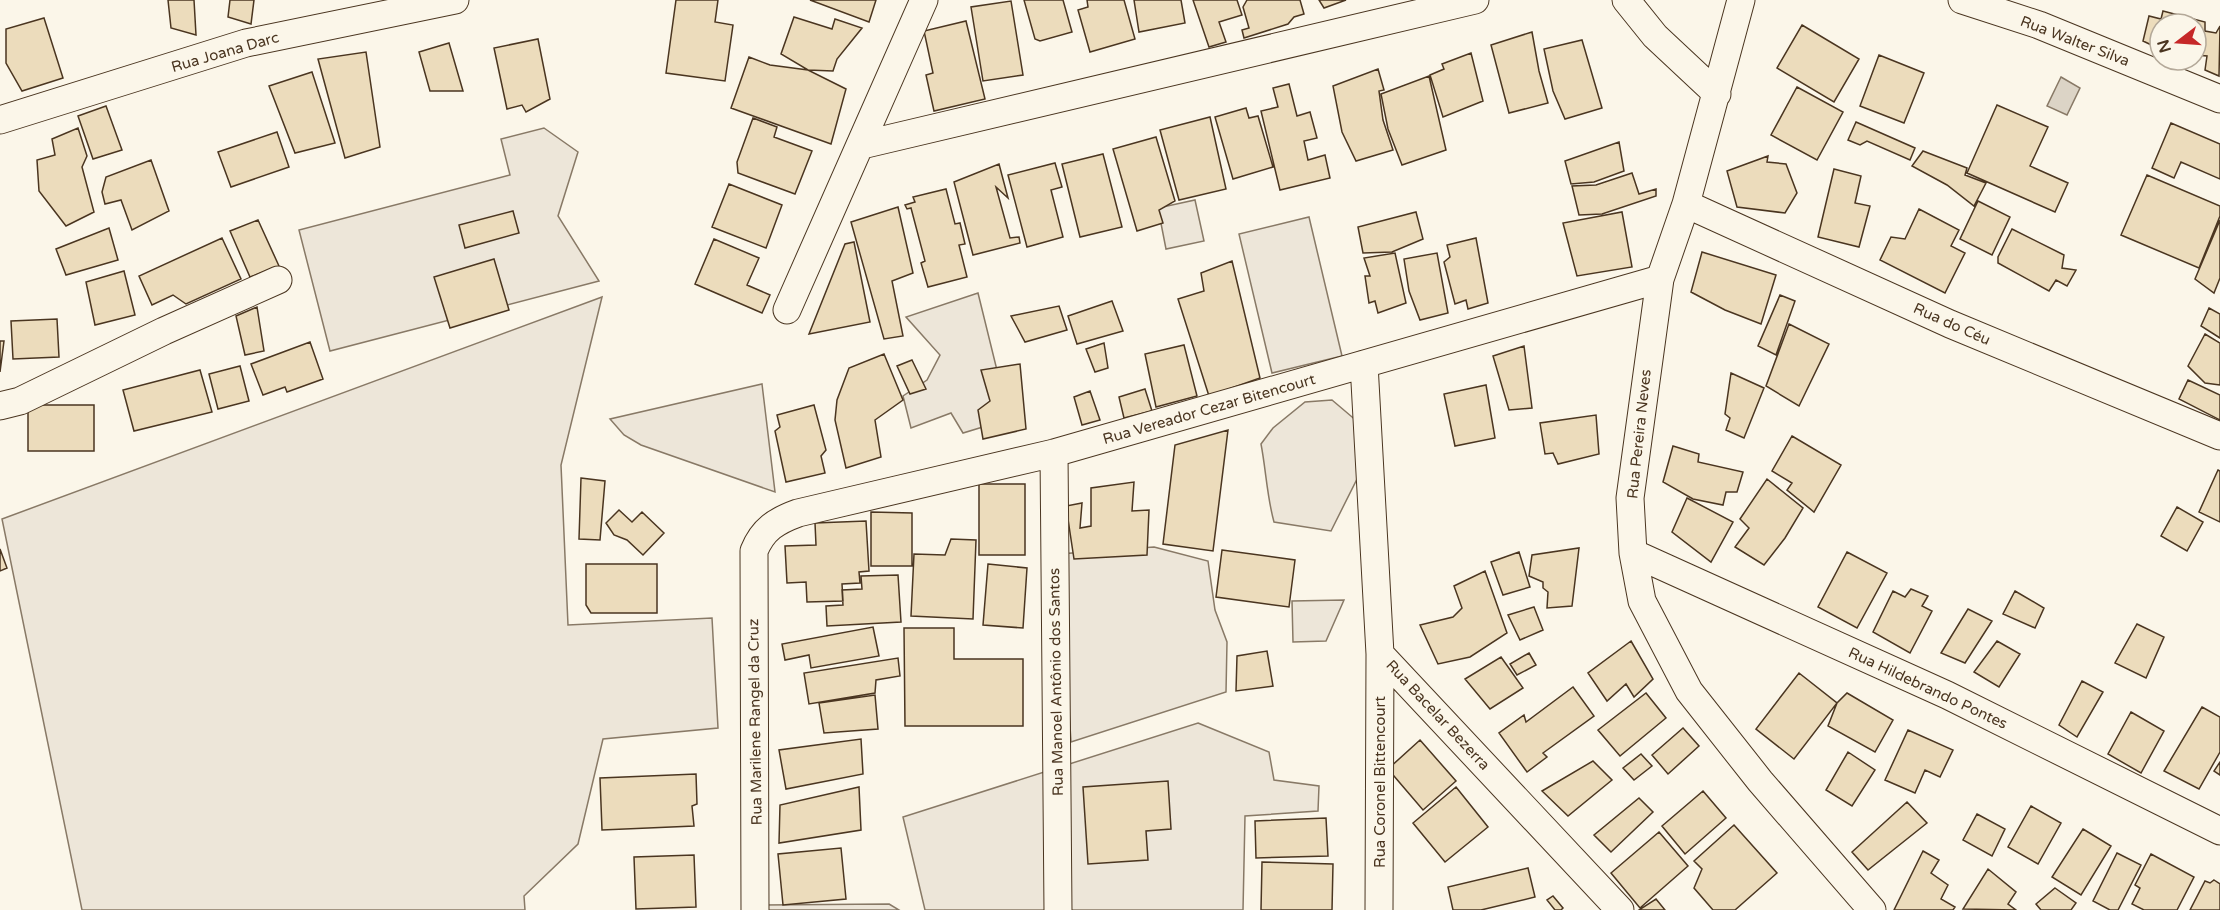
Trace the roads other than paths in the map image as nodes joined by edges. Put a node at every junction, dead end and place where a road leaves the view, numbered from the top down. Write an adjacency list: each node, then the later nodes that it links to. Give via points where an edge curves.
1 (455, 0): 9 (street, Rua Joana Darc, via 246,43)
2 (924, 0): 10 (street)
3 (1475, 0): 10 (street)
4 (1626, 0): 7 (street, via 1655,36)
5 (1741, 0): 7 (street, Rua Pereira Neves)
6 (1962, 0): 8 (street, Rua Walter Silva, via 2040,25)
7 (1717, 94): 11 (street, Rua Pereira Neves)
8 (2220, 99)
9 (0, 120)
10 (862, 145): 14 (street)
11 (1686, 204): 12 (street, Rua Pereira Neves); 17 (street, Rua do Céu, via 1961,328)
12 (1660, 279): 15 (street, Rua Vereador Cezar Bitencourt); 20 (street, Rua Pereira Neves, via 1630,498)
13 (278, 280): 16 (street, via 20,401)
14 (787, 310)
15 (1364, 364): 18 (street, Rua Vereador Cezar Bitencourt); 21 (street, Rua Bacelar Bezerra)
16 (0, 406)
17 (2220, 435)
18 (1054, 453): 19 (street, Rua Vereador Cezar Bitencourt, via 798,513 777,521); 24 (street, Rua Manoel Antônio dos Santos)
19 (760, 534): 23 (street, Rua Marilene Rangel da Cruz, via 753,551)
20 (1633, 553): 22 (street, Rua Hildebrando Pontes, via 1947,695); 27 (street, Rua Pereira Neves, via 1642,601 1689,691 1760,781)
21 (1380, 654): 25 (street, Rua Coronel Bittencourt); 26 (street, Rua Bacelar Bezerra)
22 (2220, 831)
23 (756, 910)
24 (1058, 910)
25 (1379, 910)
26 (1620, 910)
27 (1872, 910)

